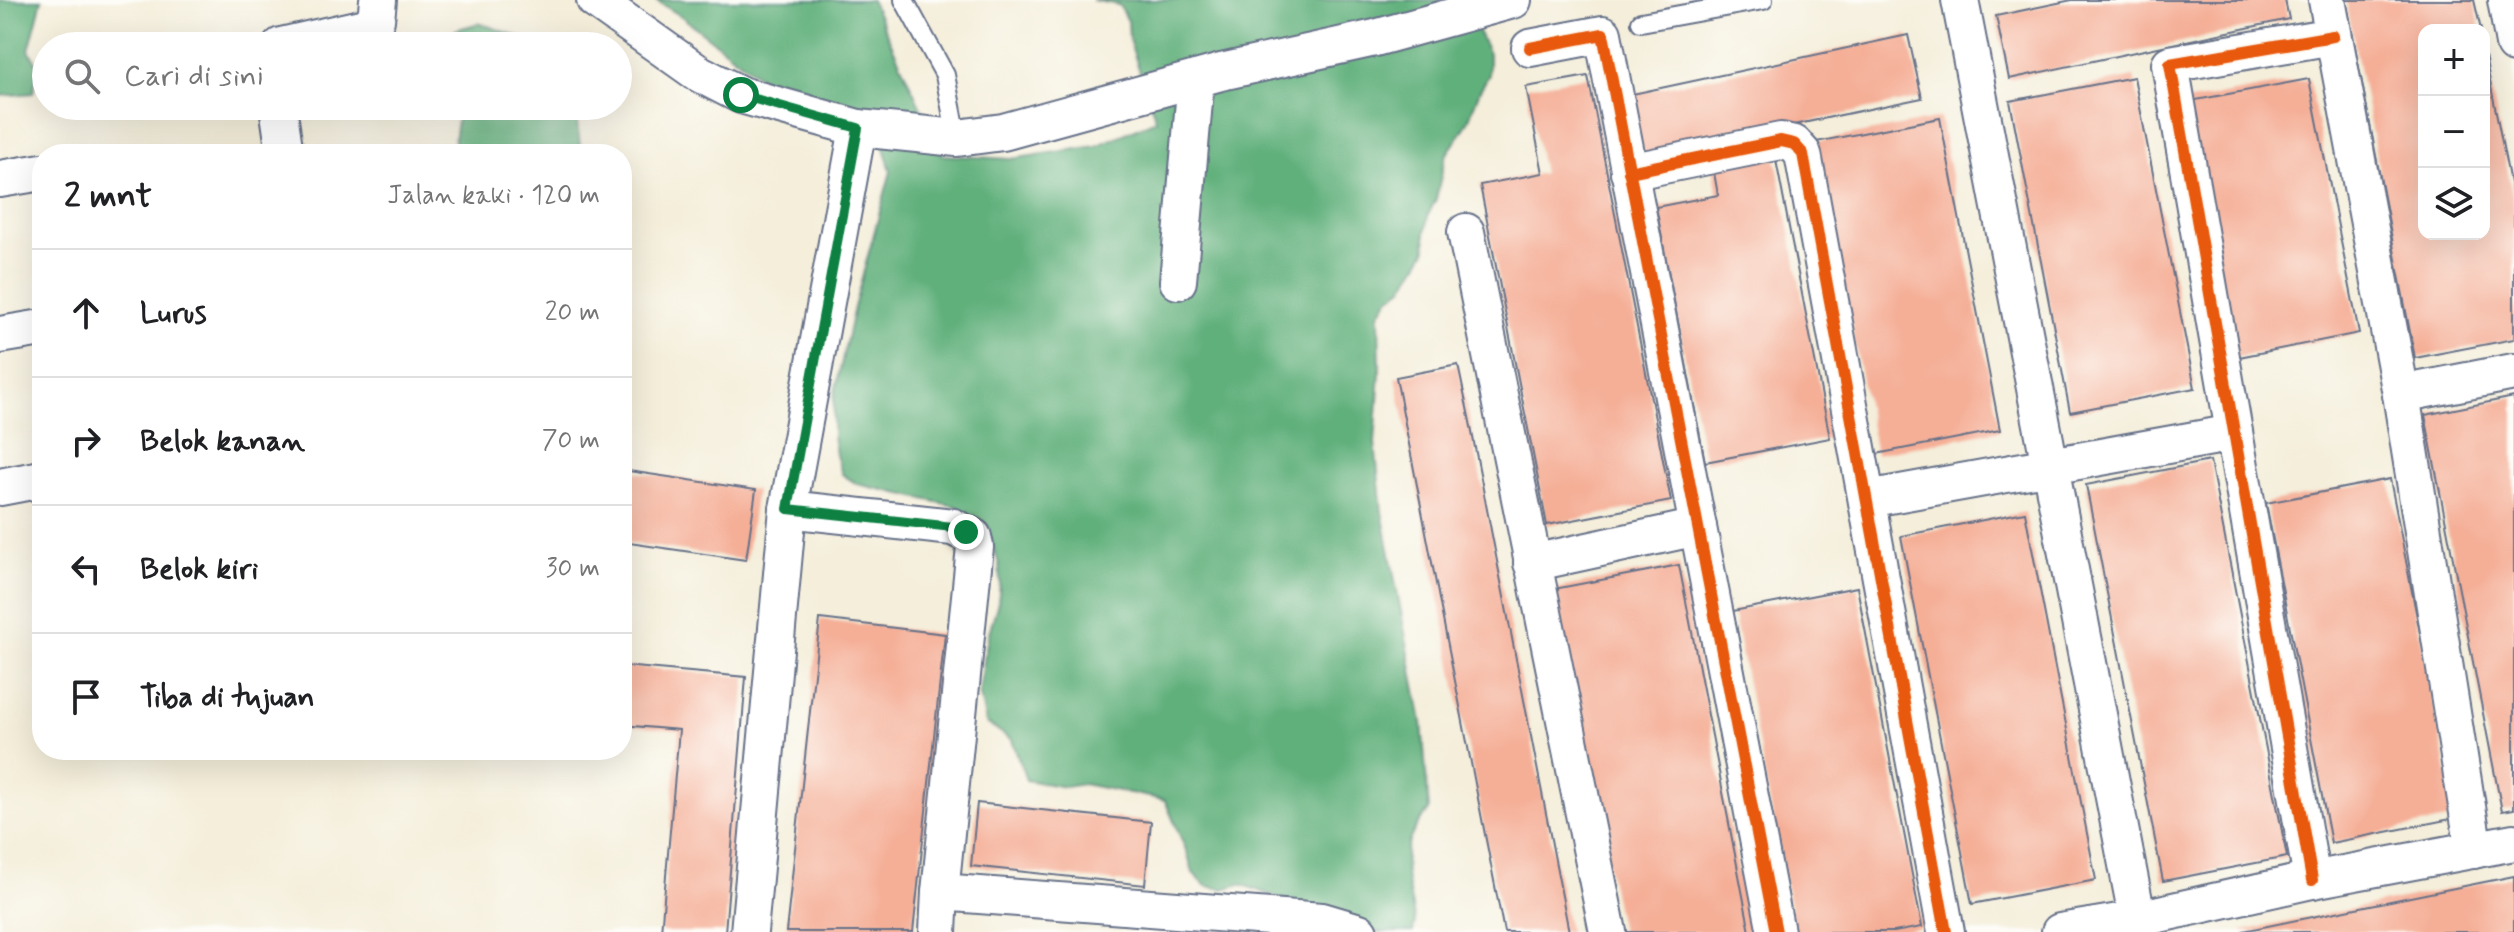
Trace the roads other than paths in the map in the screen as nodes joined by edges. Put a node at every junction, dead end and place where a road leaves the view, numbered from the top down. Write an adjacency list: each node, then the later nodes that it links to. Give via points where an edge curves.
1 (378, 0): 10 (street, via 376,20)
2 (595, 0): 16 (street, via 698,73 741,95)
3 (904, 0): 17 (lane, via 945,75)
4 (1513, 0): 14 (street)
5 (1763, 0): 9 (lane)
6 (1960, 0): 29 (street)
7 (2327, 0): 11 (street)
8 (2506, 0): 12 (street)
9 (1641, 22)
10 (343, 32)
11 (2333, 36): 27 (street); 28 (street, via 2170,64)
12 (2514, 44)
13 (1530, 48): 19 (street, via 1603,34)
14 (1196, 79): 17 (street, via 1003,132); 23 (street)
15 (280, 120): 18 (street)
16 (858, 128): 17 (street); 33 (street)
17 (957, 138)
18 (284, 144)
19 (1629, 172): 32 (street, via 1781,141 1794,144 1803,154); 34 (street)
20 (32, 174): 21 (street)
21 (0, 179)
22 (1466, 232): 35 (street)
23 (1178, 281)
24 (32, 330): 25 (street)
25 (0, 335)
26 (2514, 372): 27 (street)
27 (2401, 394): 37 (street)
28 (2234, 433): 29 (street); 38 (street)
29 (2049, 465): 32 (street); 40 (street)
30 (32, 481): 31 (street)
31 (0, 487)
32 (1867, 499): 47 (street)
33 (788, 509): 39 (street, via 953,527 973,537); 42 (street)
34 (1698, 527): 35 (street); 46 (street)
35 (1532, 563): 45 (street)
36 (2514, 842): 37 (street)
37 (2474, 850): 38 (street)
38 (2312, 880): 40 (street)
39 (940, 892): 41 (street); 43 (street)
40 (2138, 925): 48 (street)
41 (1322, 927): 44 (street)
42 (749, 932)
43 (938, 932)
44 (1359, 932)
45 (1608, 932)
46 (1776, 932)
47 (1946, 932)
48 (2060, 932)

